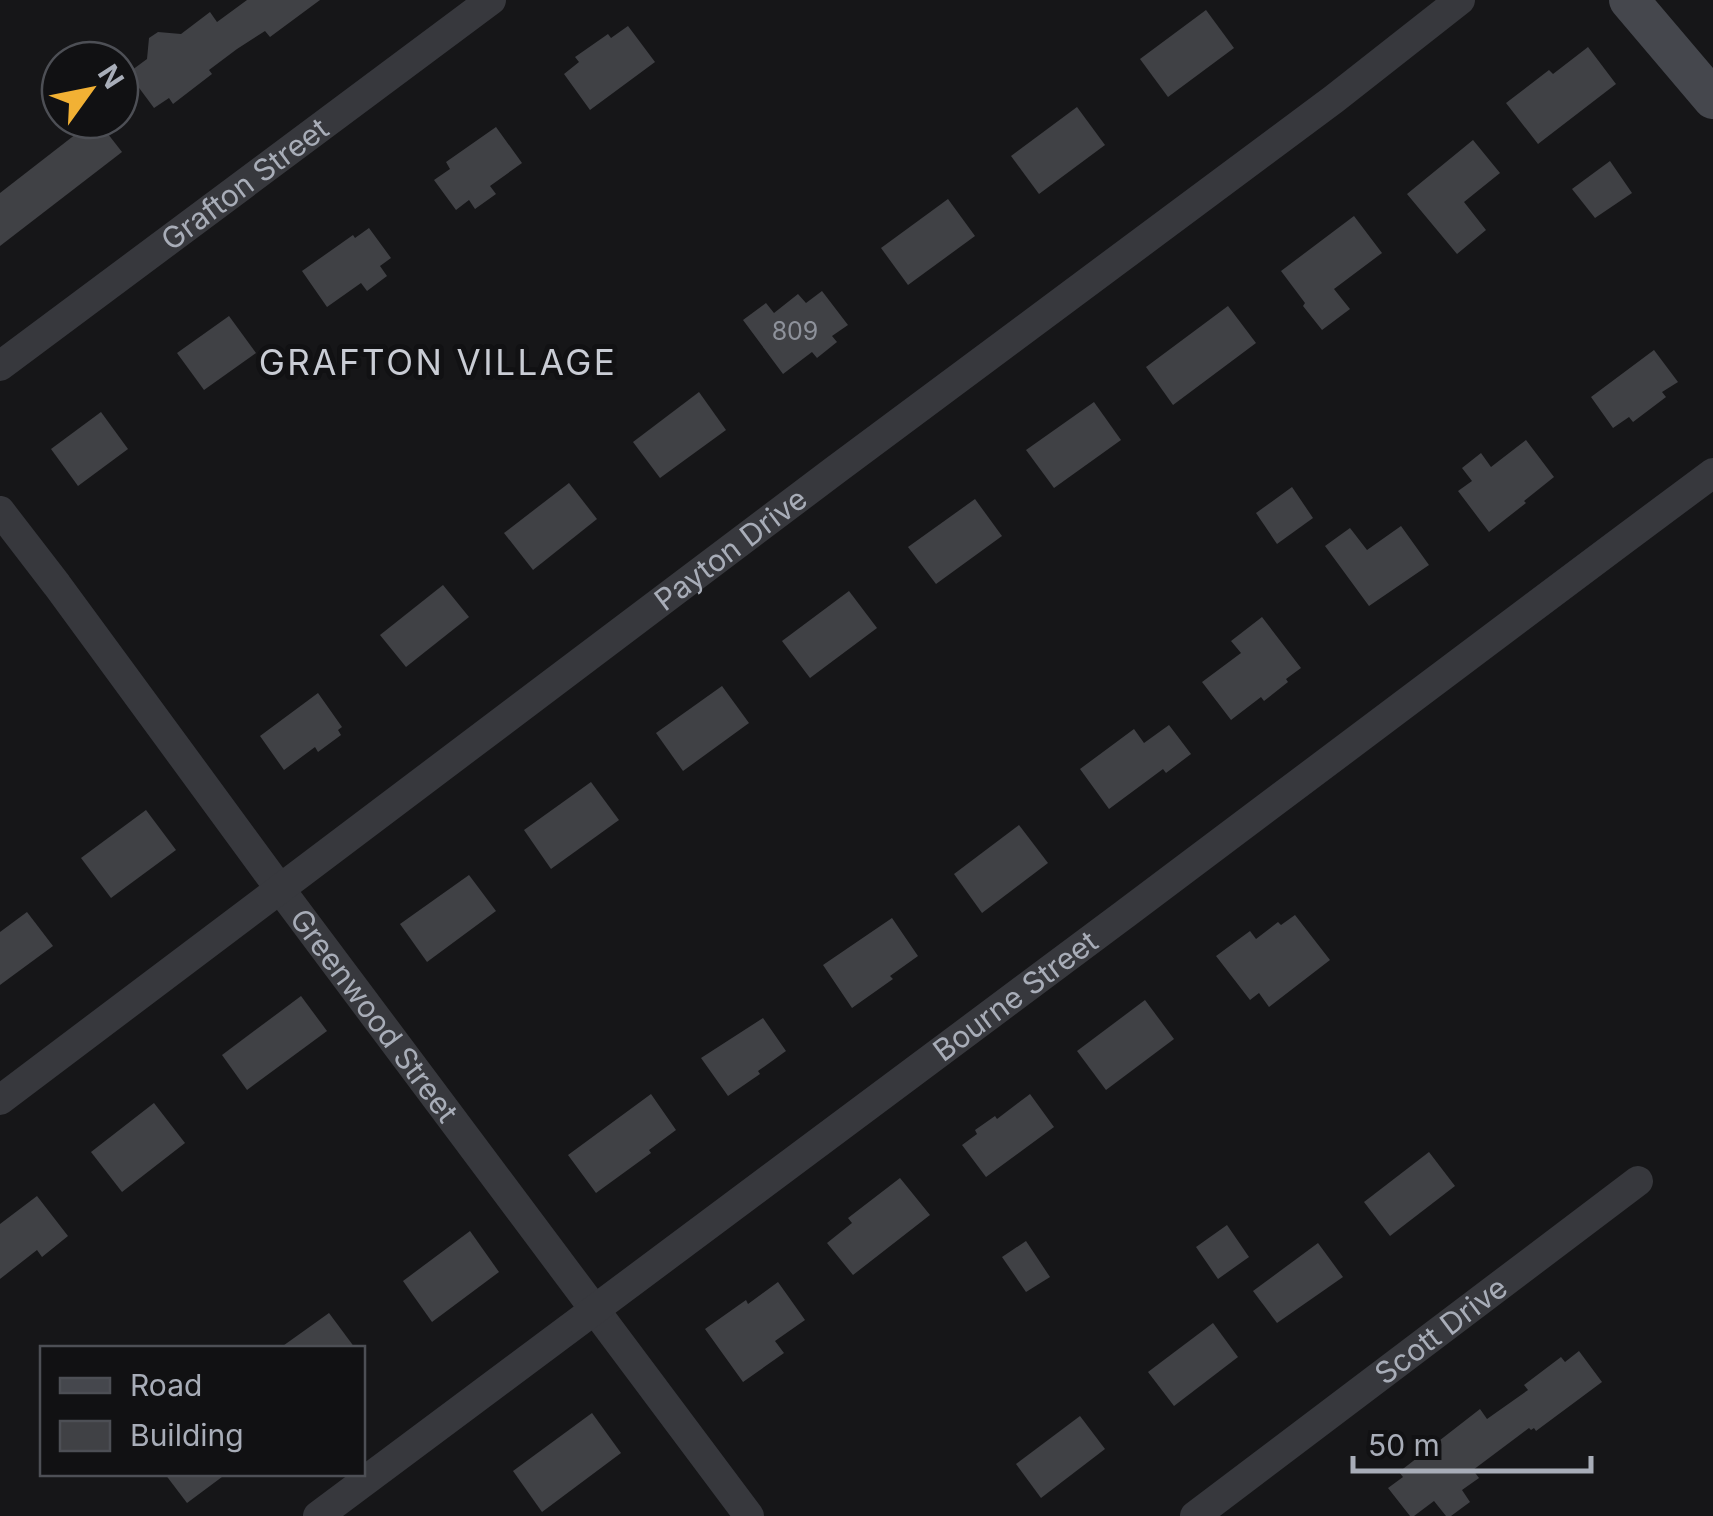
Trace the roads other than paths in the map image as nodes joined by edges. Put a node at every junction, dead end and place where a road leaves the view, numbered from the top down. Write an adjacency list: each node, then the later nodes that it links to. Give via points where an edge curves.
1 (491, 0): 5 (street, Grafton Street)
2 (1460, 0): 8 (street, Payton Drive)
3 (1629, 0): 4 (main road)
4 (1711, 93)
5 (0, 366)
6 (1713, 473): 11 (street, Bourne Street)
7 (0, 511): 8 (street, Greenwood Street)
8 (280, 889): 9 (street, Payton Drive); 11 (street, Greenwood Street)
9 (0, 1100)
10 (1638, 1181): 14 (street, Scott Drive)
11 (594, 1309): 12 (street, Bourne Street); 13 (street, Greenwood Street)
12 (318, 1516)
13 (749, 1516)
14 (1195, 1516)

